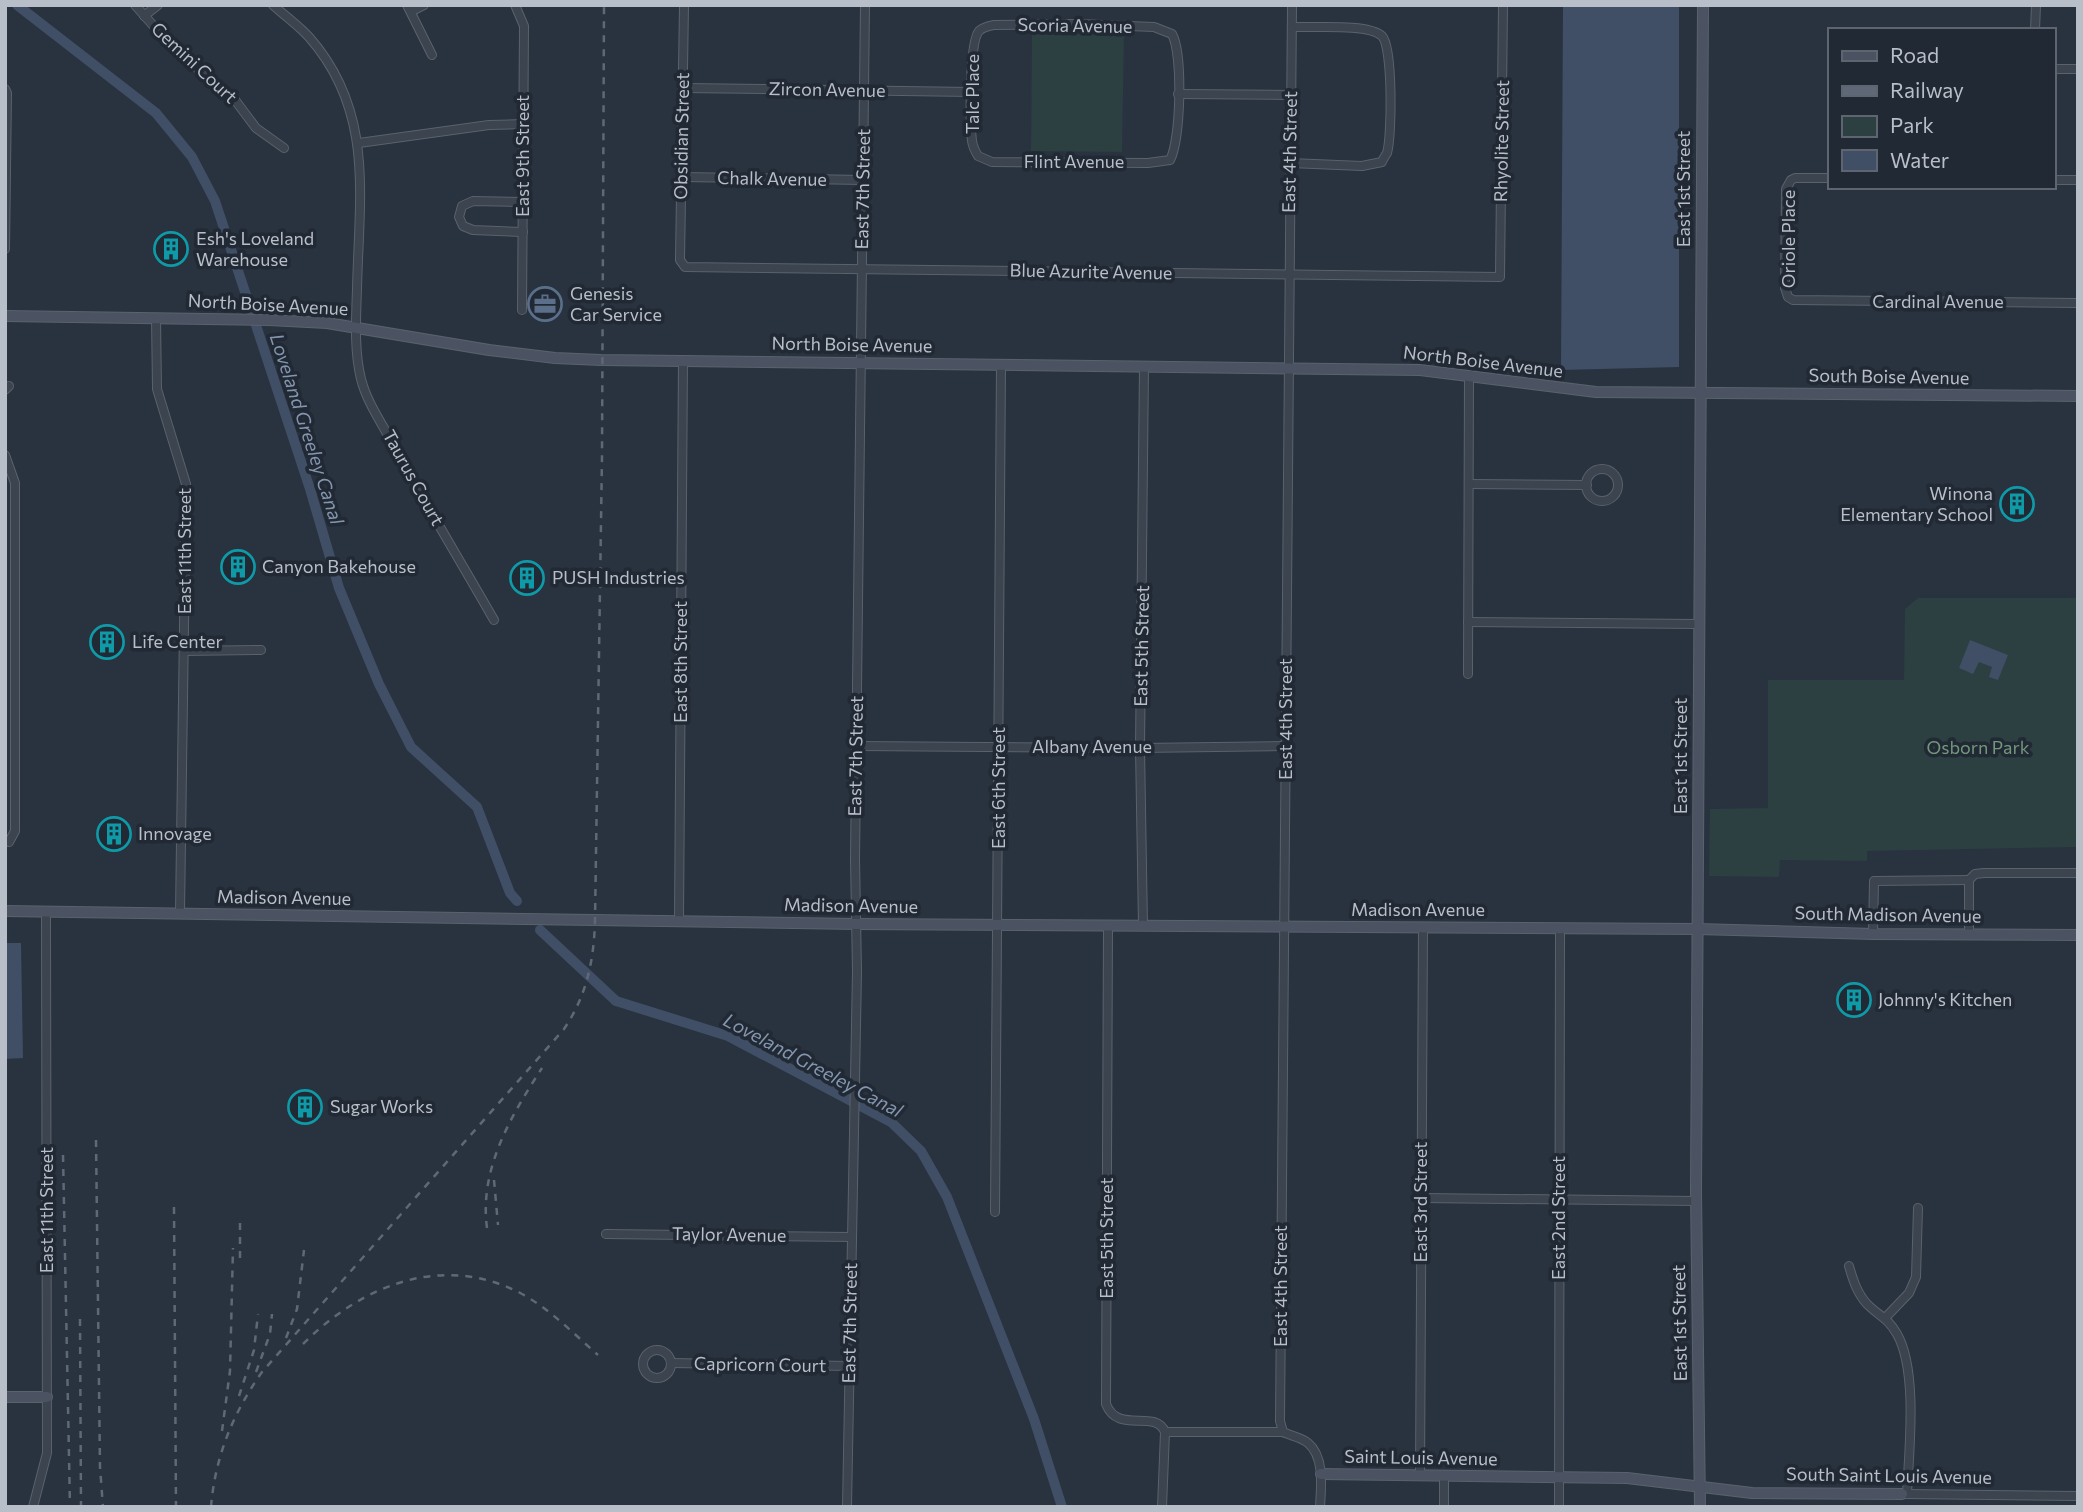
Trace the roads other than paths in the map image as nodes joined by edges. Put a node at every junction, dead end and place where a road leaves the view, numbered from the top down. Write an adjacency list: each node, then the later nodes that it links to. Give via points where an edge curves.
1 (135, 5): 13 (street, Gemini Court)
2 (158, 5): 13 (street)
3 (273, 5): 27 (street, via 308,36 330,66 348,103)
4 (424, 5): 12 (street)
5 (515, 5): 26 (street, East 9th Street, via 524,26)
6 (684, 5): 20 (street, Obsidian Street)
7 (865, 5): 22 (street, East 7th Street)
8 (1292, 5): 14 (street, East 4th Street)
9 (1503, 5): 42 (street, Rhyolite Street)
10 (1703, 5): 55 (main road, East 1st Street)
11 (2036, 5): 15 (street)
12 (410, 8): 17 (street)
13 (144, 16): 28 (street, Gemini Court, via 174,49 234,100 256,128)
14 (1292, 27): 25 (street, East 4th Street); 30 (street, via 1361,29 1382,36 1390,57 1390,97 1389,142 1381,162 1362,166)
15 (2035, 28)
16 (978, 32): 23 (street, Talc Place); 24 (street, Scoria Avenue, via 994,25 1154,27 1172,34 1178,50)
17 (432, 55)
18 (2055, 69): 19 (street)
19 (2078, 69)
20 (682, 88): 22 (street, Zircon Avenue); 31 (street, Obsidian Street)
21 (5, 89): 38 (street)
22 (864, 90): 23 (street, Zircon Avenue); 33 (street, East 7th Street)
23 (972, 92): 29 (street, Talc Place, via 972,139)
24 (1178, 94): 25 (street); 29 (street, Flint Avenue, via 1177,140 1170,160 992,162)
25 (1291, 95): 30 (street, East 4th Street)
26 (523, 124): 27 (street); 36 (street, East 9th Street)
27 (359, 143): 48 (street)
28 (284, 148)
29 (978, 156)
30 (1290, 163): 41 (street, East 4th Street)
31 (681, 177): 33 (street, Chalk Avenue); 39 (street, Obsidian Street)
32 (1828, 178): 43 (street, Oriole Place, via 1791,180 1786,189 1785,288 1788,297)
33 (863, 180): 40 (street, East 7th Street)
34 (2055, 180): 35 (street)
35 (2078, 180)
36 (523, 202): 37 (street, East 9th Street); 37 (street, via 472,201 461,206 459,217 463,226 472,230)
37 (523, 232): 45 (street, East 9th Street)
38 (5, 249)
39 (683, 265): 40 (street, Blue Azurite Avenue)
40 (862, 270): 41 (street, Blue Azurite Avenue); 50 (street, East 7th Street)
41 (1289, 275): 42 (street, Blue Azurite Avenue); 53 (street, East 4th Street)
42 (1500, 277)
43 (1798, 301): 44 (street, Cardinal Avenue)
44 (2078, 303)
45 (523, 310)
46 (5, 316): 47 (main road, North Boise Avenue)
47 (156, 318): 48 (main road, North Boise Avenue); 65 (street, East 11th Street, via 157,389 186,484)
48 (356, 327): 49 (main road, North Boise Avenue, via 536,356); 60 (street, Taurus Court, via 361,381 370,401)
49 (683, 360): 50 (main road, North Boise Avenue); 78 (street, East 8th Street)
50 (861, 362): 51 (main road, North Boise Avenue); 68 (street, East 7th Street)
51 (1001, 364): 52 (main road, North Boise Avenue); 69 (street, East 6th Street)
52 (1144, 366): 53 (main road, North Boise Avenue); 71 (street, East 5th Street)
53 (1289, 368): 54 (main road, North Boise Avenue); 70 (street, East 4th Street)
54 (1469, 375): 55 (main road, North Boise Avenue, via 1596,392); 58 (street)
55 (1700, 392): 56 (main road, South Boise Avenue); 62 (main road, East 1st Street)
56 (2078, 396)
57 (5, 455): 63 (street, via 15,483)
58 (1469, 484): 59 (street); 61 (street)
59 (1587, 485): 59 (street, via 1591,496 1601,501 1613,497 1618,487 1615,476 1605,470 1594,472)
60 (495, 621)
61 (1468, 622): 62 (street); 66 (street)
62 (1699, 624): 86 (main road, East 1st Street)
63 (10, 636): 67 (street)
64 (261, 650): 65 (street)
65 (184, 651): 77 (street, East 11th Street)
66 (1468, 674)
67 (10, 734): 72 (street, via 15,831)
68 (856, 746): 69 (street, Albany Avenue); 79 (street, East 7th Street)
69 (999, 746): 71 (street, Albany Avenue); 80 (street, East 6th Street)
70 (1285, 746): 71 (street, Albany Avenue); 83 (street, East 4th Street)
71 (1140, 748): 82 (street, East 5th Street)
72 (9, 842)
73 (2078, 873): 74 (street, via 1984,873)
74 (1969, 880): 87 (street, via 1874,881); 88 (street)
75 (5, 911): 76 (main road, Madison Avenue)
76 (46, 912): 77 (main road, Madison Avenue); 102 (street, East 11th Street)
77 (180, 914): 78 (main road, Madison Avenue)
78 (679, 921): 79 (main road, Madison Avenue)
79 (856, 924): 80 (main road, Madison Avenue); 96 (street, East 7th Street)
80 (998, 925): 81 (main road, Madison Avenue); 94 (street, East 6th Street)
81 (1108, 926): 82 (main road, Madison Avenue); 103 (street, East 5th Street, via 1106,1404 1119,1420 1155,1422)
82 (1143, 926): 83 (main road, Madison Avenue)
83 (1283, 927): 84 (main road, Madison Avenue); 104 (street, East 4th Street)
84 (1423, 928): 85 (main road, Madison Avenue); 90 (street, East 3rd Street)
85 (1560, 929): 86 (main road, Madison Avenue); 91 (street, East 2nd Street)
86 (1697, 929): 87 (main road, South Madison Avenue); 92 (main road, East 1st Street)
87 (1873, 934): 88 (main road, South Madison Avenue)
88 (1969, 934): 89 (main road, South Madison Avenue)
89 (2078, 935)
90 (1422, 1198): 91 (street); 106 (street, East 3rd Street)
91 (1558, 1200): 92 (street); 108 (street, East 2nd Street)
92 (1696, 1201): 109 (main road, East 1st Street)
93 (1918, 1208): 98 (street, via 1914,1286)
94 (995, 1212)
95 (606, 1234): 96 (street, Taylor Avenue)
96 (852, 1237): 100 (street, East 7th Street)
97 (1849, 1266): 98 (street, via 1861,1296)
98 (1886, 1317): 110 (street, via 1901,1342 1908,1367)
99 (671, 1363): 100 (street, Capricorn Court)
100 (849, 1366): 113 (street, East 7th Street)
101 (5, 1397): 102 (main road)
102 (47, 1397): 112 (street, East 11th Street, via 47,1453)
103 (1165, 1432): 104 (street, Saint Louis Avenue); 114 (street)
104 (1283, 1432): 105 (street, Saint Louis Avenue, via 1310,1444)
105 (1321, 1474): 106 (main road, Saint Louis Avenue); 115 (street)
106 (1420, 1475): 107 (main road, Saint Louis Avenue)
107 (1444, 1476): 108 (main road, Saint Louis Avenue); 116 (street)
108 (1559, 1477): 109 (main road, Saint Louis Avenue, via 1627,1478); 117 (street, East 2nd Street)
109 (1700, 1487): 110 (main road, South Saint Louis Avenue, via 1752,1493); 118 (main road, East 1st Street)
110 (1905, 1494): 111 (street, South Saint Louis Avenue)
111 (2078, 1496)
112 (33, 1507)
113 (847, 1507)
114 (1162, 1507)
115 (1321, 1507)
116 (1444, 1507)
117 (1559, 1507)
118 (1700, 1507)

